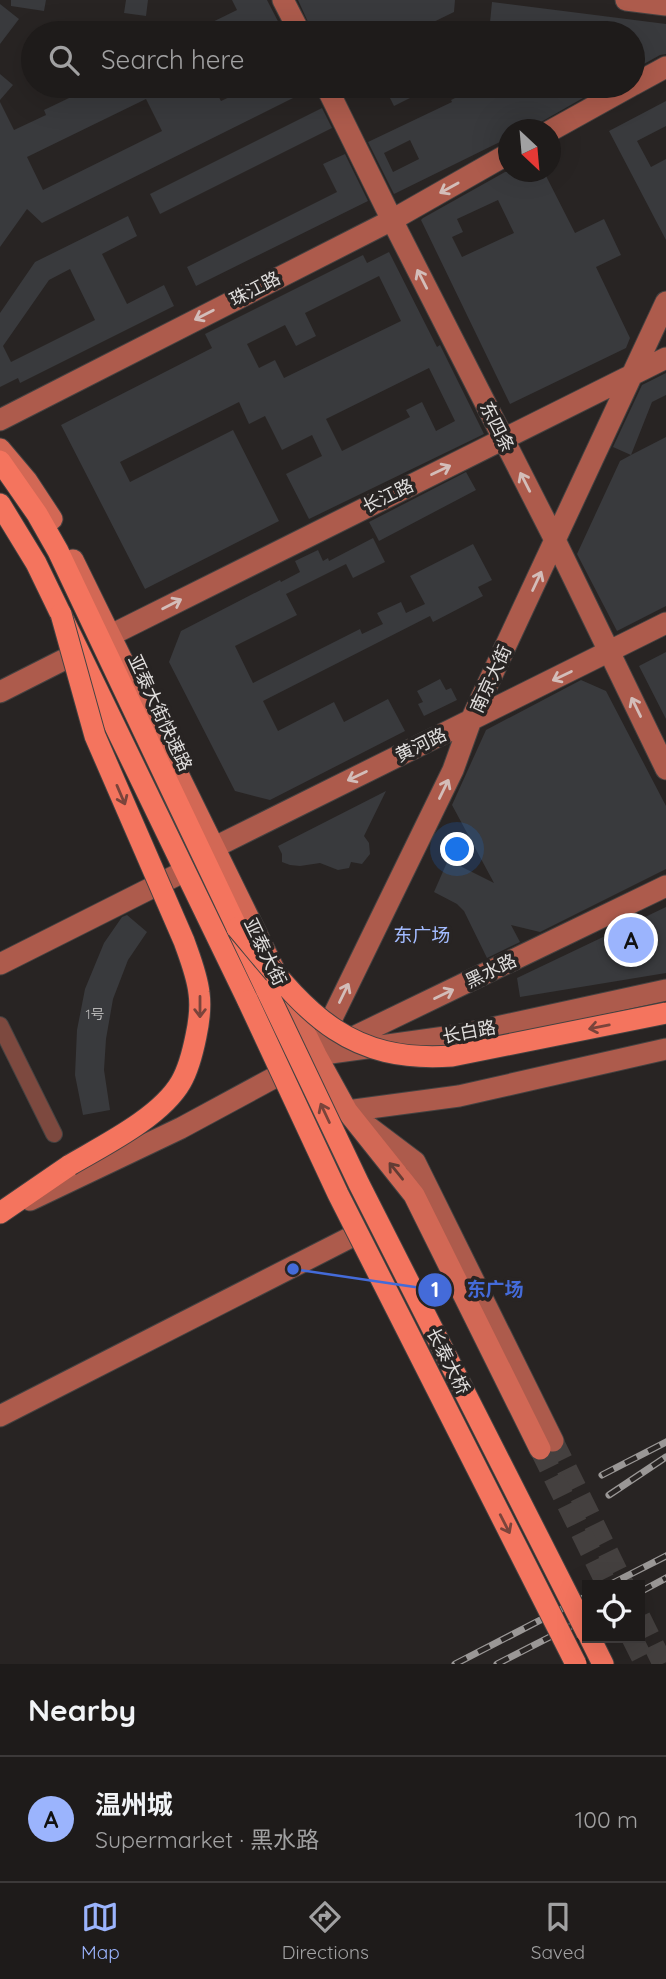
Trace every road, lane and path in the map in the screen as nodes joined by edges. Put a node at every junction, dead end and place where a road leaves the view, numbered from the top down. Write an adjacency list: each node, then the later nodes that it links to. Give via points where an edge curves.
1 (283, 0): 4 (street)
2 (626, 0): 3 (street)
3 (666, 5)
4 (294, 21)
5 (666, 67): 6 (street)
6 (645, 78)
7 (332, 98): 11 (street, 东四条)
8 (609, 98): 9 (street)
9 (561, 125)
10 (498, 160): 11 (street, 珠江路, one-way to 11)
11 (392, 220): 15 (street, 珠江路, one-way to 15); 16 (street, 东四条, one-way to 11)
12 (666, 302): 14 (street, 南京大街)
13 (666, 358): 14 (street, 长江路)
14 (634, 373): 16 (street, 长江路); 21 (street, 南京大街)
15 (0, 419)
16 (503, 439): 21 (street, 东四条, one-way to 16); 24 (street, 长江路, one-way to 16)
17 (0, 449): 24 (main road, 亚泰大街, via 50,515)
18 (0, 461): 33 (highway, 亚泰大街快速路, via 58,551)
19 (0, 504): 22 (highway)
20 (0, 515): 26 (main road)
21 (555, 542): 25 (street, 东四条); 28 (street, 南京大街, one-way to 21)
22 (61, 614): 44 (highway, one-way to 44, bridge, via 95,736 184,941 200,995 200,1018 180,1083 153,1112); 51 (highway, 长泰大桥, one-way to 51, bridge, via 338,1194)
23 (666, 623): 25 (street, 黄河路)
24 (111, 635): 30 (main road, 亚泰大街)
25 (610, 652): 28 (street, 黄河路, one-way to 28); 29 (street, 东四条, one-way to 25)
26 (73, 655): 27 (street); 31 (main road)
27 (0, 692)
28 (471, 720): 30 (street, 黄河路, one-way to 30); 40 (street, 南京大街, one-way to 28, via 453,771)
29 (666, 769)
30 (214, 848): 40 (main road, 亚泰大街)
31 (177, 875): 34 (street); 41 (main road)
32 (666, 886): 40 (street, 黑水路, one-way to 32)
33 (237, 928): 36 (highway, 亚泰大街快速路, bridge); 37 (highway, one-way to 33, bridge, via 452,1056 424,1058 382,1052 339,1033 299,1002)
34 (0, 964)
35 (666, 990): 40 (street, 长白路, via 460,1035)
36 (267, 991): 49 (highway, 长泰大桥, one-way to 36, bridge, via 359,1184)
37 (666, 1013)
38 (0, 1025): 43 (street)
39 (666, 1049): 42 (street, via 459,1097)
40 (316, 1055): 41 (street, 长白路); 42 (main road, 亚泰大街)
41 (275, 1078): 44 (street); 45 (street); 48 (main road, via 417,1327)
42 (347, 1111): 47 (main road, 亚泰大街, one-way to 42, via 414,1195)
43 (54, 1134)
44 (0, 1214)
45 (351, 1237): 46 (street); 48 (street)
46 (0, 1416)
47 (546, 1445)
48 (483, 1478)
49 (582, 1623)
50 (592, 1643): 52 (highway)
51 (576, 1664)
52 (603, 1664)

